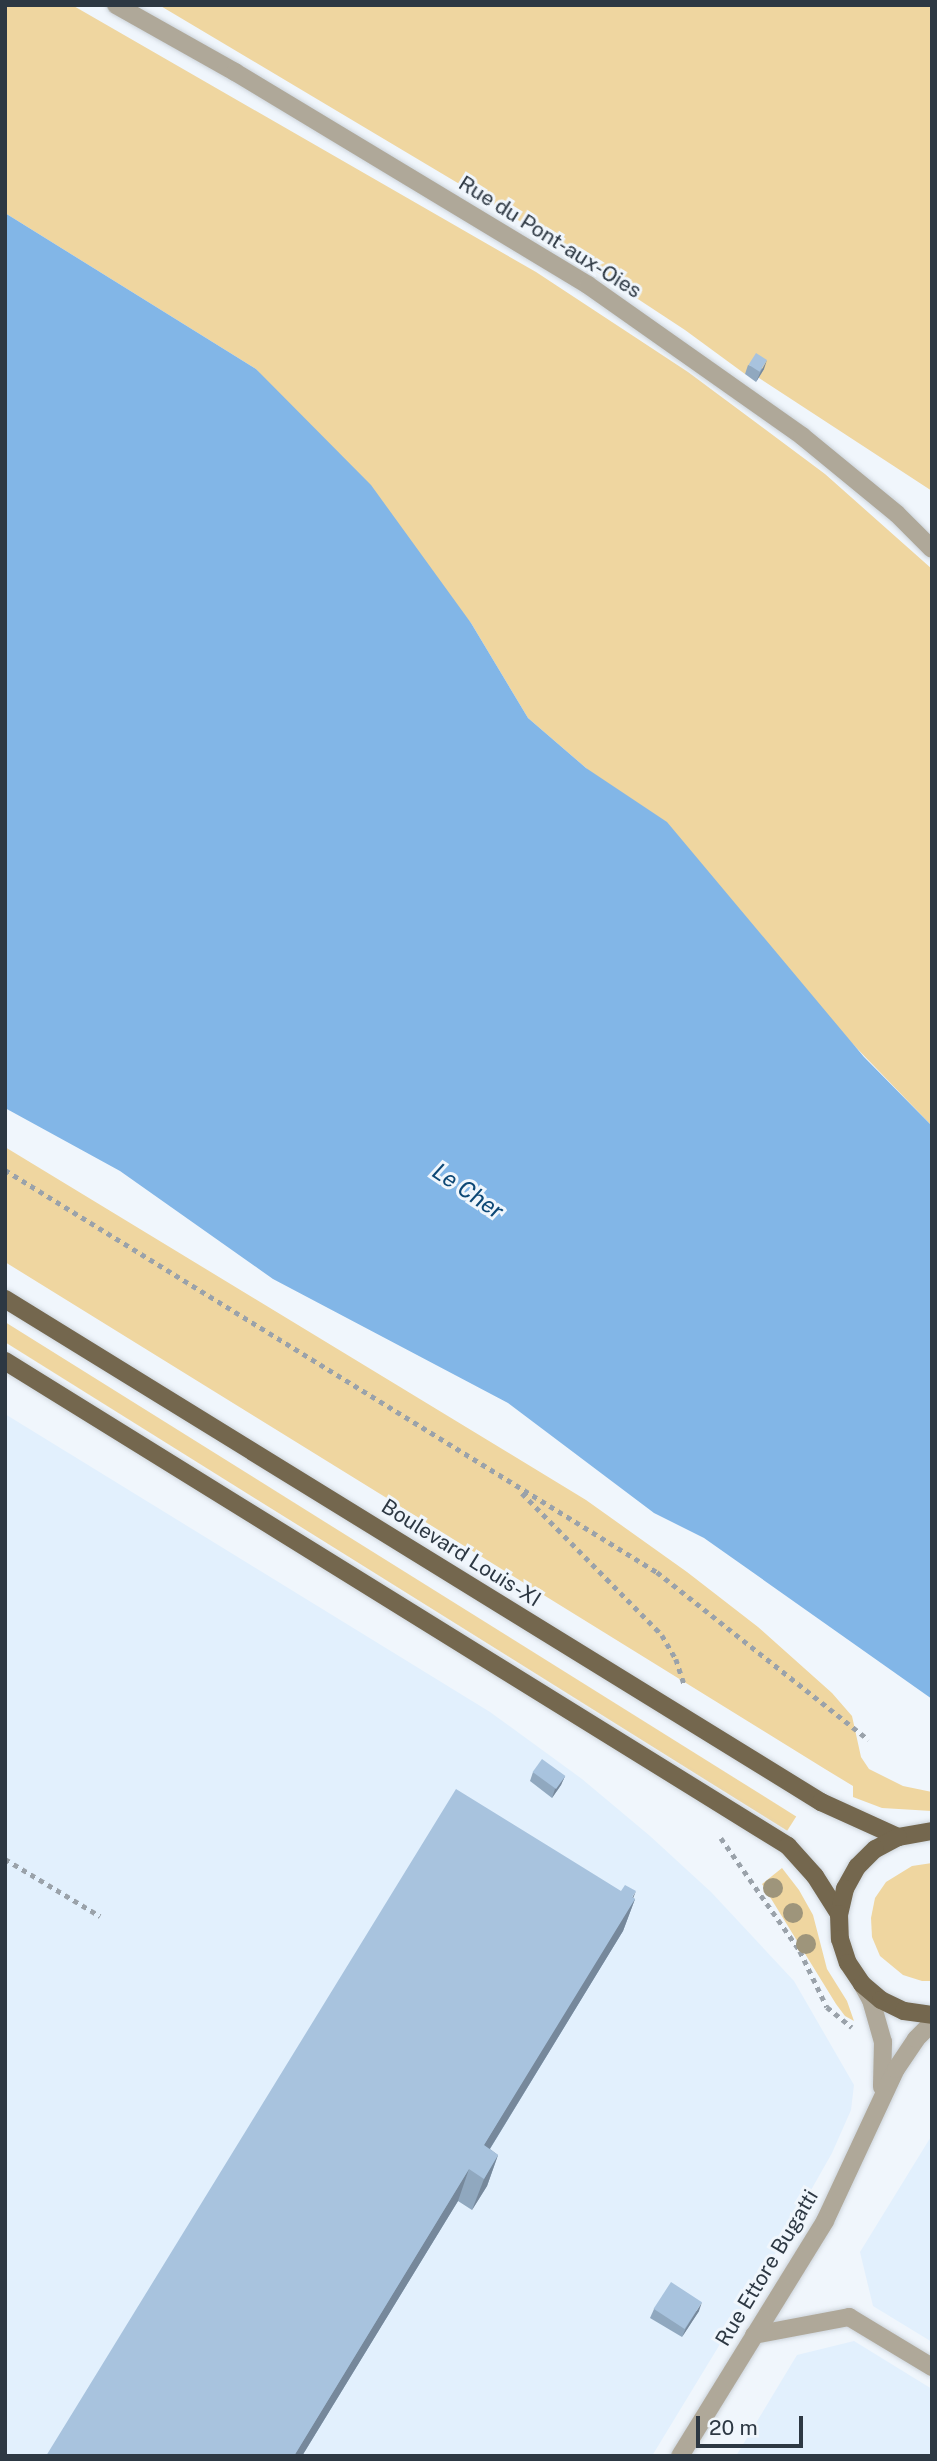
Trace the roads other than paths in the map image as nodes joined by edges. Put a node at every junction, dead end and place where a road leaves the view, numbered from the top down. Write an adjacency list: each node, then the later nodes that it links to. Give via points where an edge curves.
1 (117, 5): 2 (street, Rue du Pont-aux-Oies, via 588,285 802,436)
2 (932, 549)
3 (5, 1299): 6 (main road, Boulevard Louis-XI, via 840,1813)
4 (5, 1361): 7 (main road, via 788,1846 815,1876)
5 (932, 1832): 6 (main road)
6 (898, 1837): 7 (main road, via 875,1849 857,1867)
7 (839, 1914): 8 (main road, via 840,1939)
8 (862, 1984): 9 (main road, via 904,2011); 11 (street, Rue Ettore Bugatti, via 883,2042)
9 (932, 2015)
10 (932, 2023): 11 (street, Rue Ettore Bugatti, via 906,2053)
11 (881, 2098): 12 (street, Rue Ettore Bugatti, via 825,2221)
12 (754, 2335): 13 (street, via 849,2317); 14 (street, Rue Ettore Bugatti)
13 (932, 2367)
14 (680, 2456)

